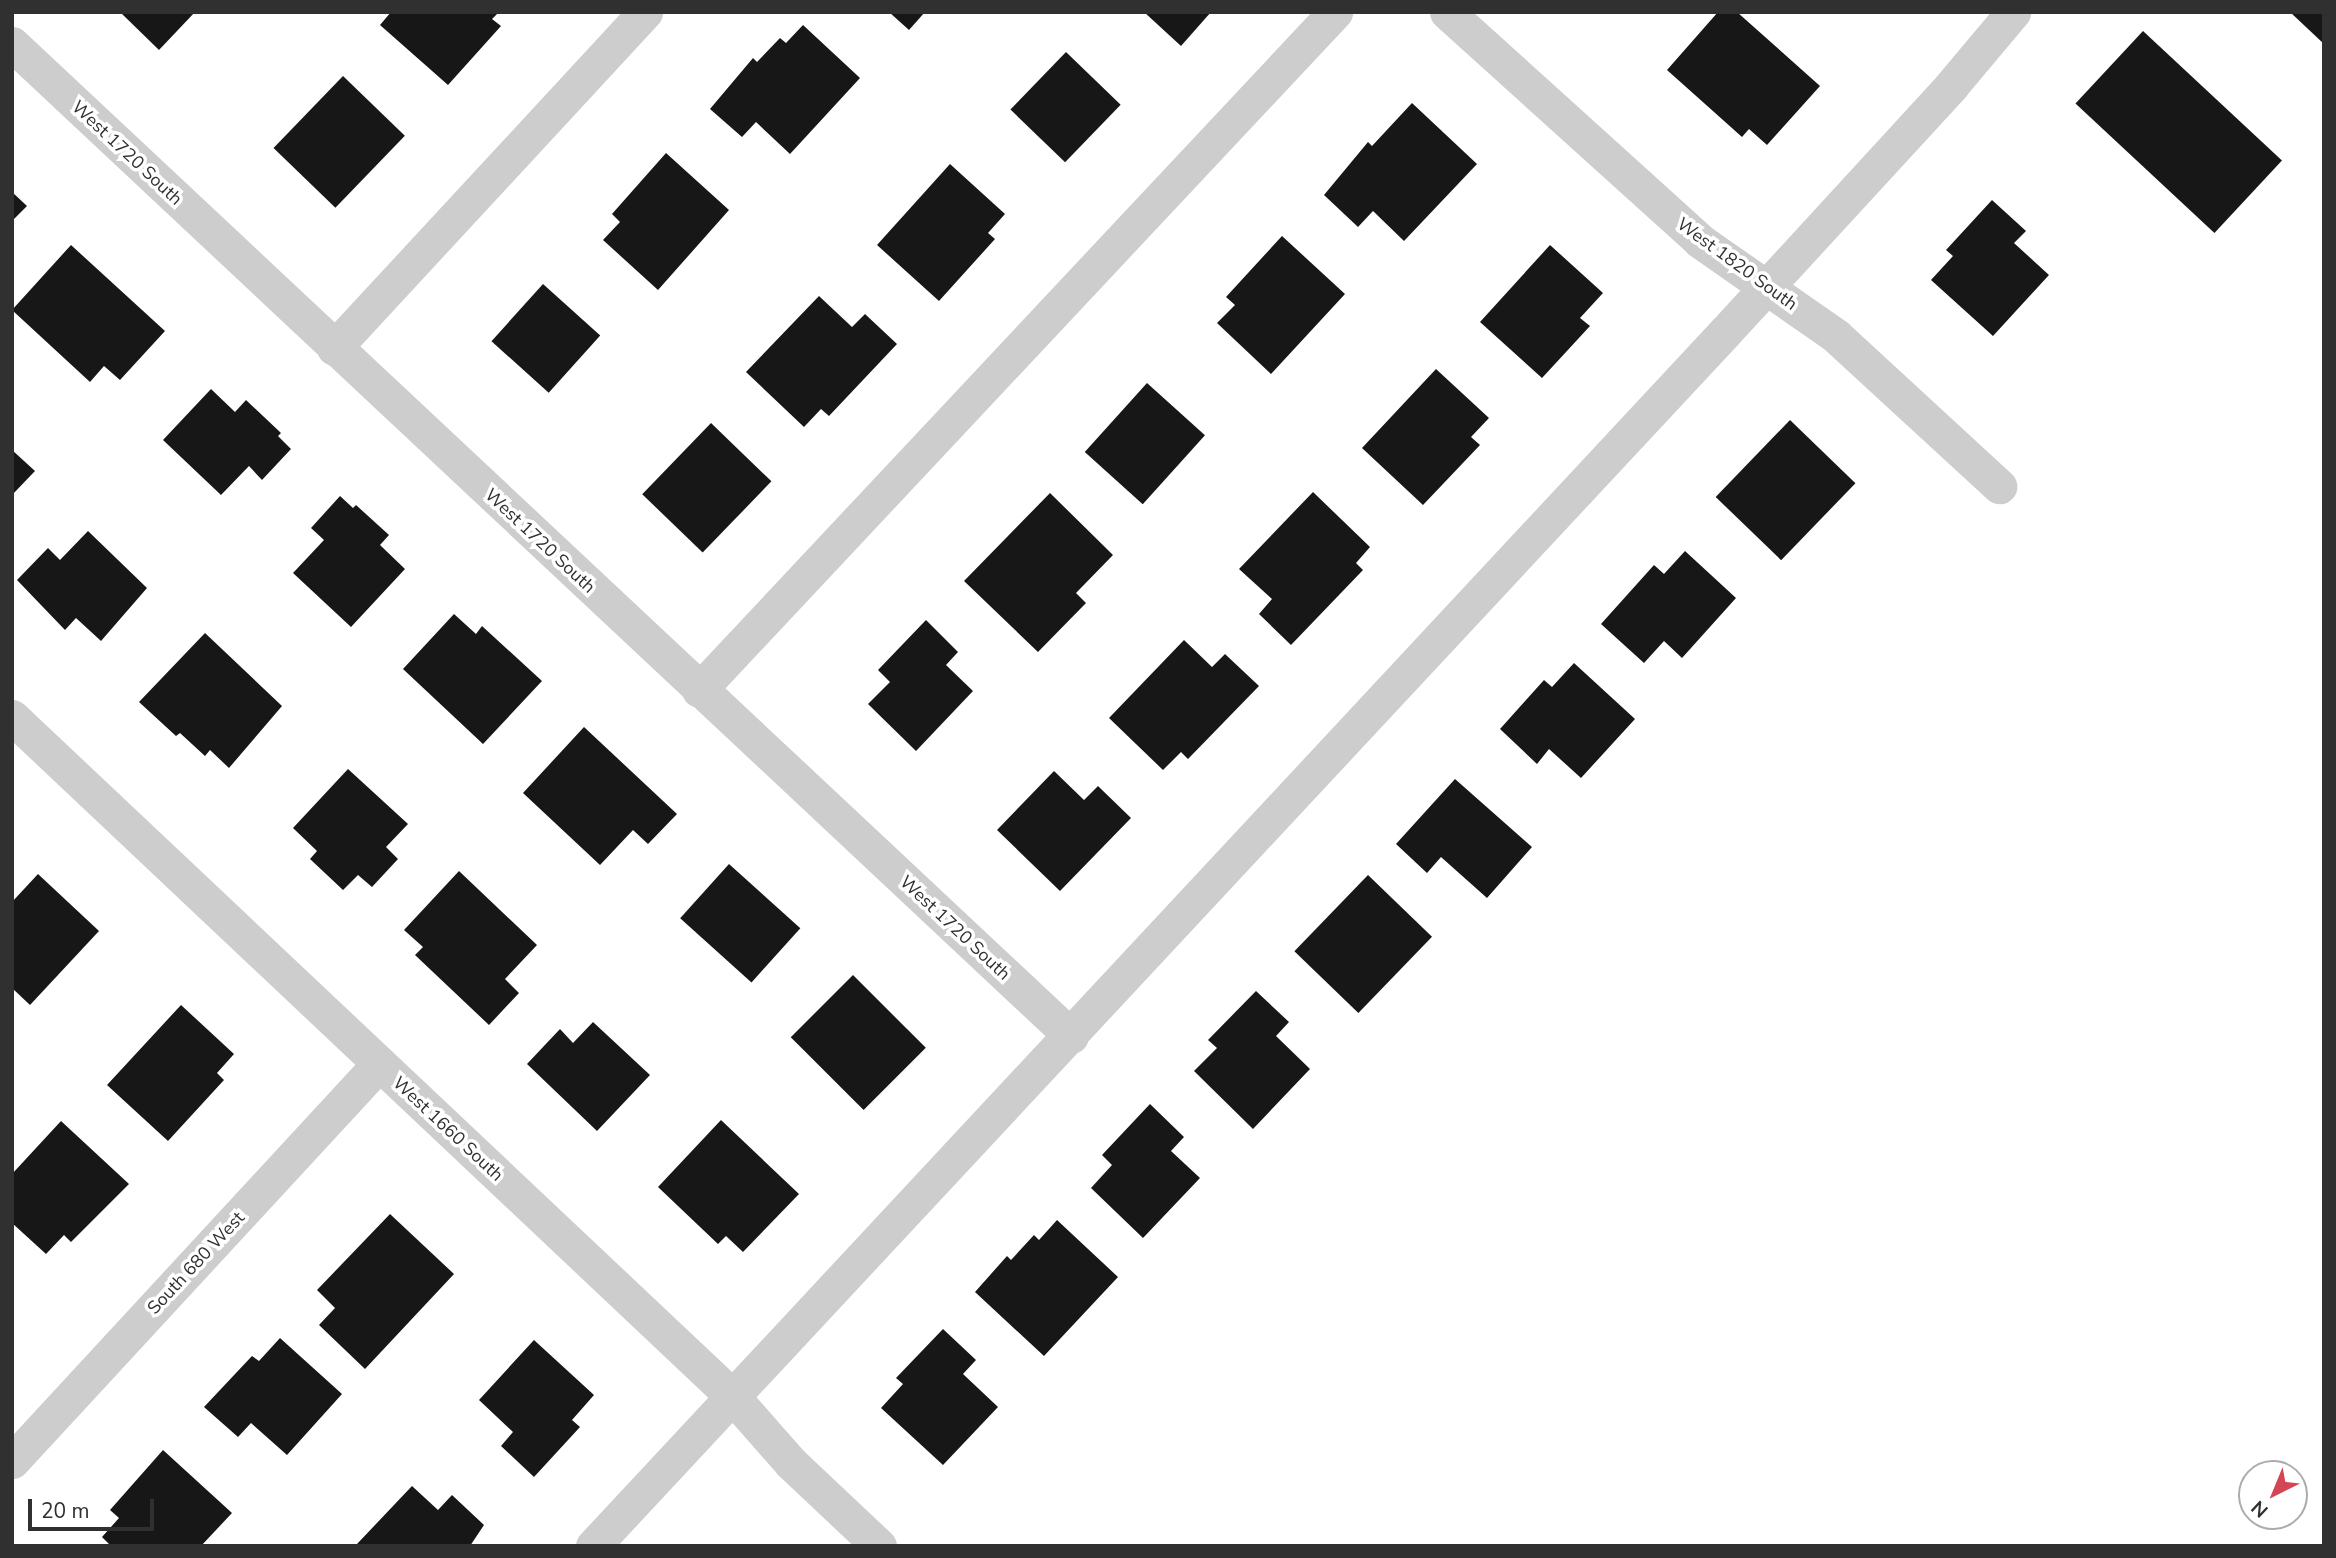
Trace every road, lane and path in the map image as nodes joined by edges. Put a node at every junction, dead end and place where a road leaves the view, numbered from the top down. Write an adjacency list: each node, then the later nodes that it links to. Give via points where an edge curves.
1 (645, 12): 7 (street)
2 (1335, 12): 9 (street)
3 (1447, 12): 6 (street, West 1820 South, via 1700,241)
4 (2012, 12): 6 (street, via 1951,86)
5 (12, 44): 7 (street, West 1720 South)
6 (1766, 287): 8 (street, West 1820 South, via 1836,335); 11 (street)
7 (334, 348): 9 (street, West 1720 South)
8 (1999, 486)
9 (699, 690): 11 (street, West 1720 South)
10 (15, 725): 12 (street, West 1660 South)
11 (1071, 1036): 13 (street)
12 (379, 1065): 13 (street, West 1660 South); 14 (street, South 680 West)
13 (733, 1396): 15 (street); 16 (street, West 1660 South, via 791,1462)
14 (12, 1461)
15 (593, 1546)
16 (879, 1546)

